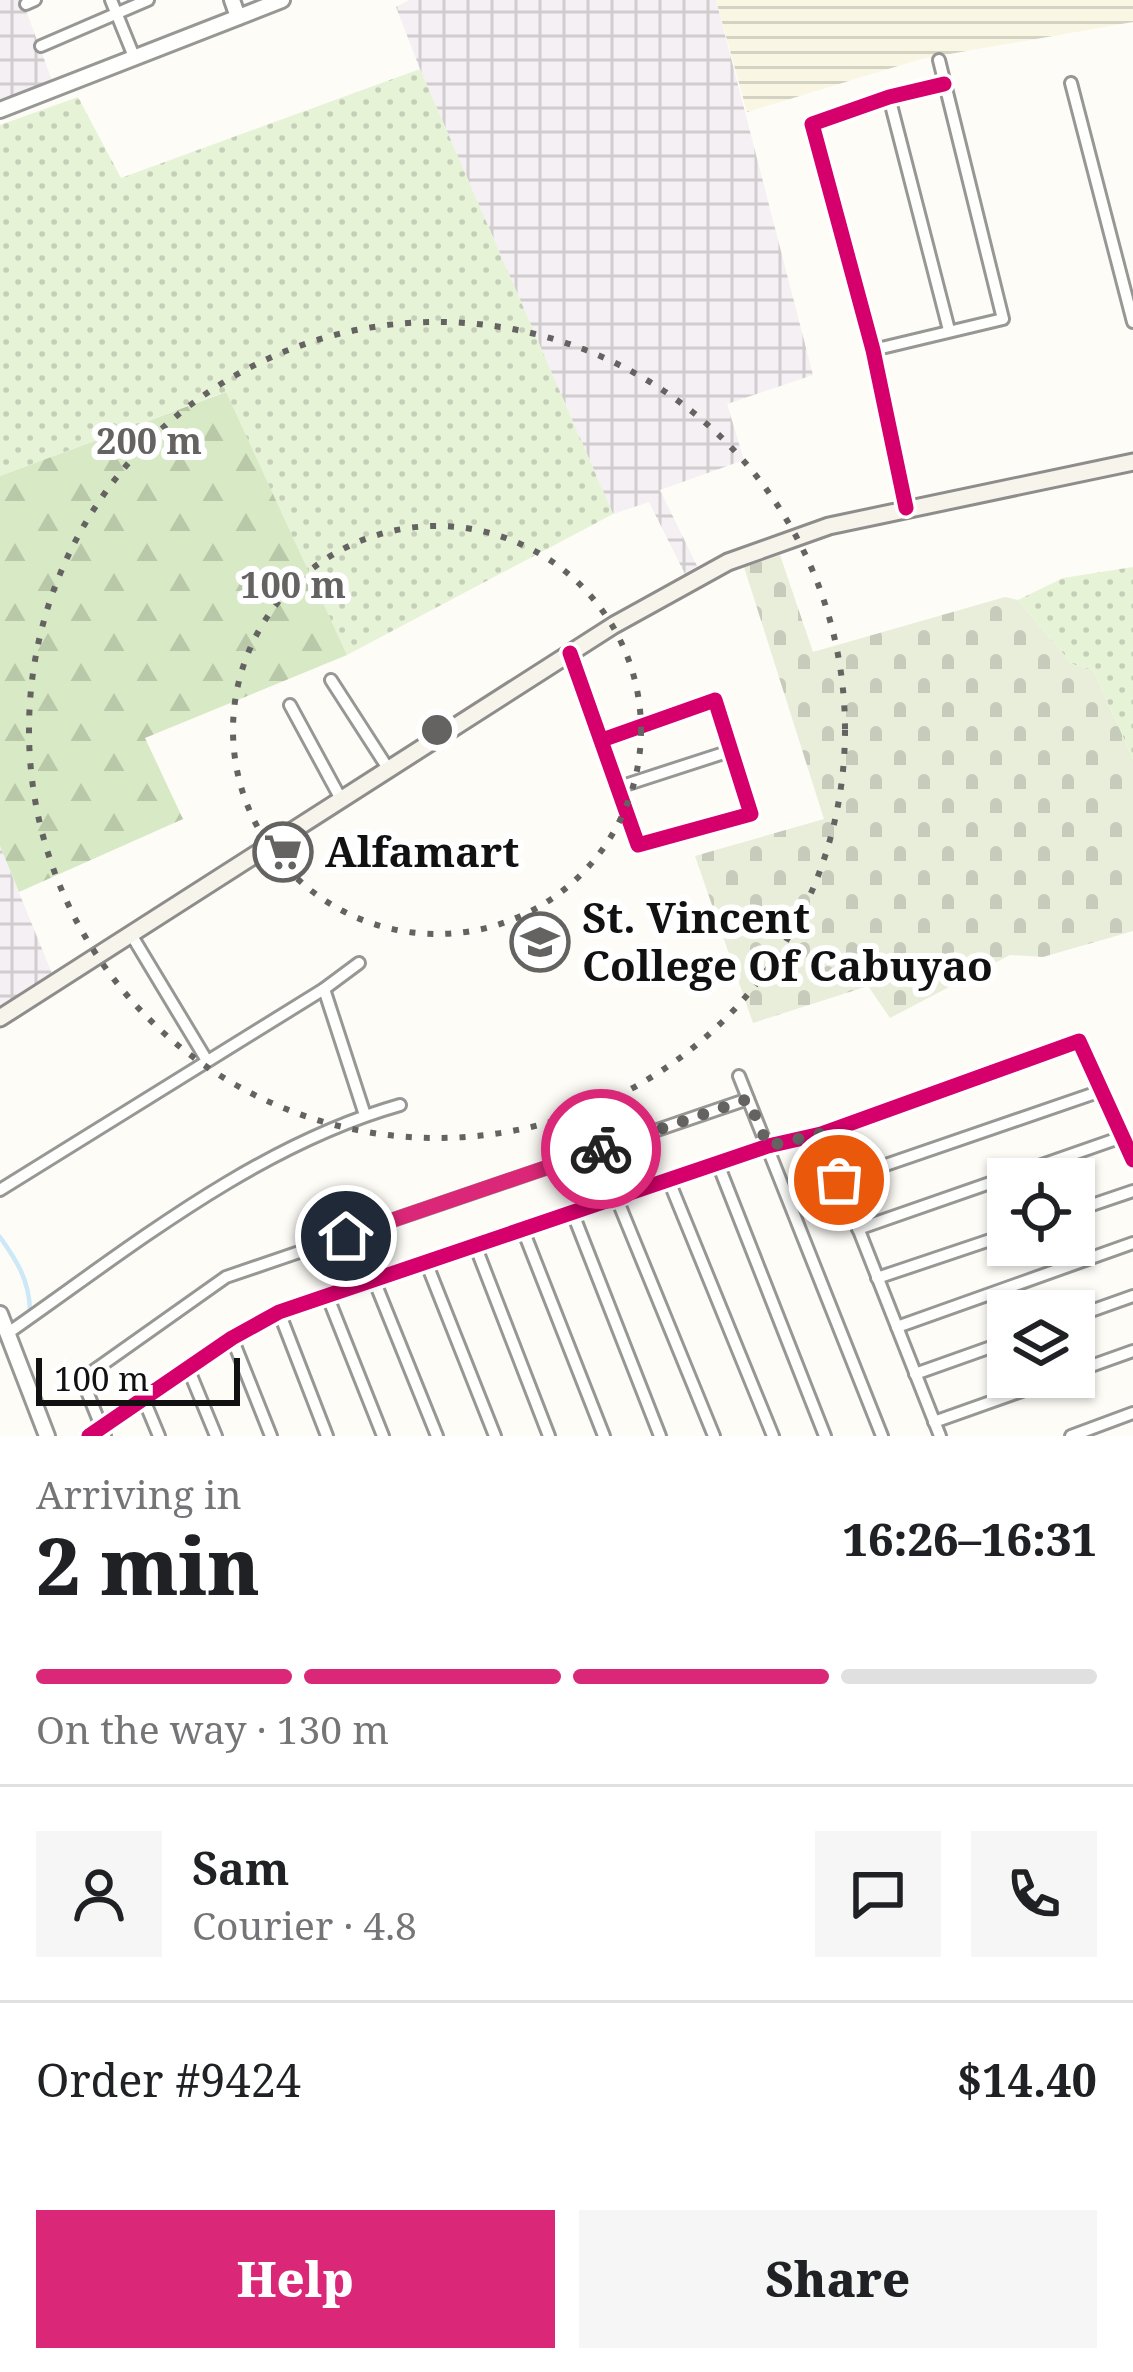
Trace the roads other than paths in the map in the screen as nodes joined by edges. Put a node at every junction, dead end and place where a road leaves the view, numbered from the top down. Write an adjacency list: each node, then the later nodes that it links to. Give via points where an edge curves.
1 (111, 0): 5 (street)
2 (148, 0): 5 (street)
3 (232, 0): 6 (street)
4 (282, 0): 6 (street)
5 (117, 14): 7 (street); 8 (street)
6 (238, 17): 8 (street)
7 (41, 46)
8 (135, 59): 13 (street)
9 (939, 60): 11 (street)
10 (1071, 83): 14 (street)
11 (944, 85): 12 (street); 15 (street, via 1003,320)
12 (890, 97): 15 (street); 16 (street, via 812,124)
13 (0, 110)
14 (1133, 322)
15 (949, 329): 16 (street)
16 (873, 350): 18 (street)
17 (1133, 462): 18 (main road)
18 (906, 508): 19 (main road, via 728,562)
19 (570, 653): 22 (street); 24 (main road)
20 (331, 680): 24 (street)
21 (290, 705): 26 (street)
22 (602, 740): 23 (street, via 715,700); 25 (street)
23 (730, 751): 25 (street); 25 (street, via 751,814 638,844)
24 (389, 770): 26 (main road)
25 (619, 787)
26 (341, 801): 27 (main road)
27 (132, 936): 30 (main road); 31 (street)
28 (359, 963): 29 (street)
29 (324, 989): 31 (street); 36 (street)
30 (0, 1018)
31 (206, 1059): 44 (street)
32 (739, 1076): 34 (street)
33 (1101, 1090): 37 (street, via 1079,1041); 38 (street); 42 (street)
34 (748, 1099): 39 (street); 74 (street, via 226,1277 82,1379)
35 (400, 1105): 36 (street)
36 (364, 1114): 63 (street, via 270,1158)
37 (820, 1134): 39 (street); 42 (street)
38 (1122, 1137): 40 (street); 49 (street)
39 (768, 1146): 41 (street); 90 (street)
40 (1133, 1160)
41 (718, 1164): 43 (street); 89 (street)
42 (839, 1180): 49 (street)
43 (669, 1181): 46 (street); 88 (street)
44 (0, 1190)
45 (1133, 1191): 47 (street)
46 (617, 1199): 48 (street); 87 (street)
47 (1095, 1204)
48 (573, 1214): 50 (street); 86 (street)
49 (858, 1229): 55 (street)
50 (523, 1230): 53 (street); 85 (street)
51 (987, 1241): 55 (street)
52 (1133, 1243): 62 (street)
53 (475, 1245): 54 (street); 84 (street)
54 (426, 1262): 56 (street); 83 (street)
55 (877, 1278): 62 (street)
56 (374, 1280): 57 (street); 82 (street)
57 (327, 1295): 60 (street); 81 (street)
58 (1133, 1296): 59 (street)
59 (1095, 1310)
60 (279, 1312): 64 (street); 80 (street)
61 (0, 1314): 63 (street)
62 (897, 1327): 69 (street)
63 (8, 1333): 75 (street)
64 (232, 1338): 68 (street); 79 (street)
65 (987, 1348): 69 (street)
66 (1133, 1351): 67 (street)
67 (1095, 1365)
68 (188, 1368): 71 (street); 78 (street)
69 (915, 1374): 73 (street)
70 (1002, 1398): 73 (street)
71 (144, 1400): 74 (street); 77 (street)
72 (1133, 1413): 92 (street)
73 (934, 1422): 91 (street)
74 (104, 1432): 76 (street)
75 (47, 1436)
76 (89, 1436)
77 (159, 1436)
78 (215, 1436)
79 (271, 1436)
80 (327, 1436)
81 (383, 1436)
82 (437, 1436)
83 (495, 1436)
84 (549, 1436)
85 (604, 1436)
86 (660, 1436)
87 (714, 1436)
88 (772, 1436)
89 (825, 1436)
90 (881, 1436)
91 (940, 1436)
92 (1071, 1436)

